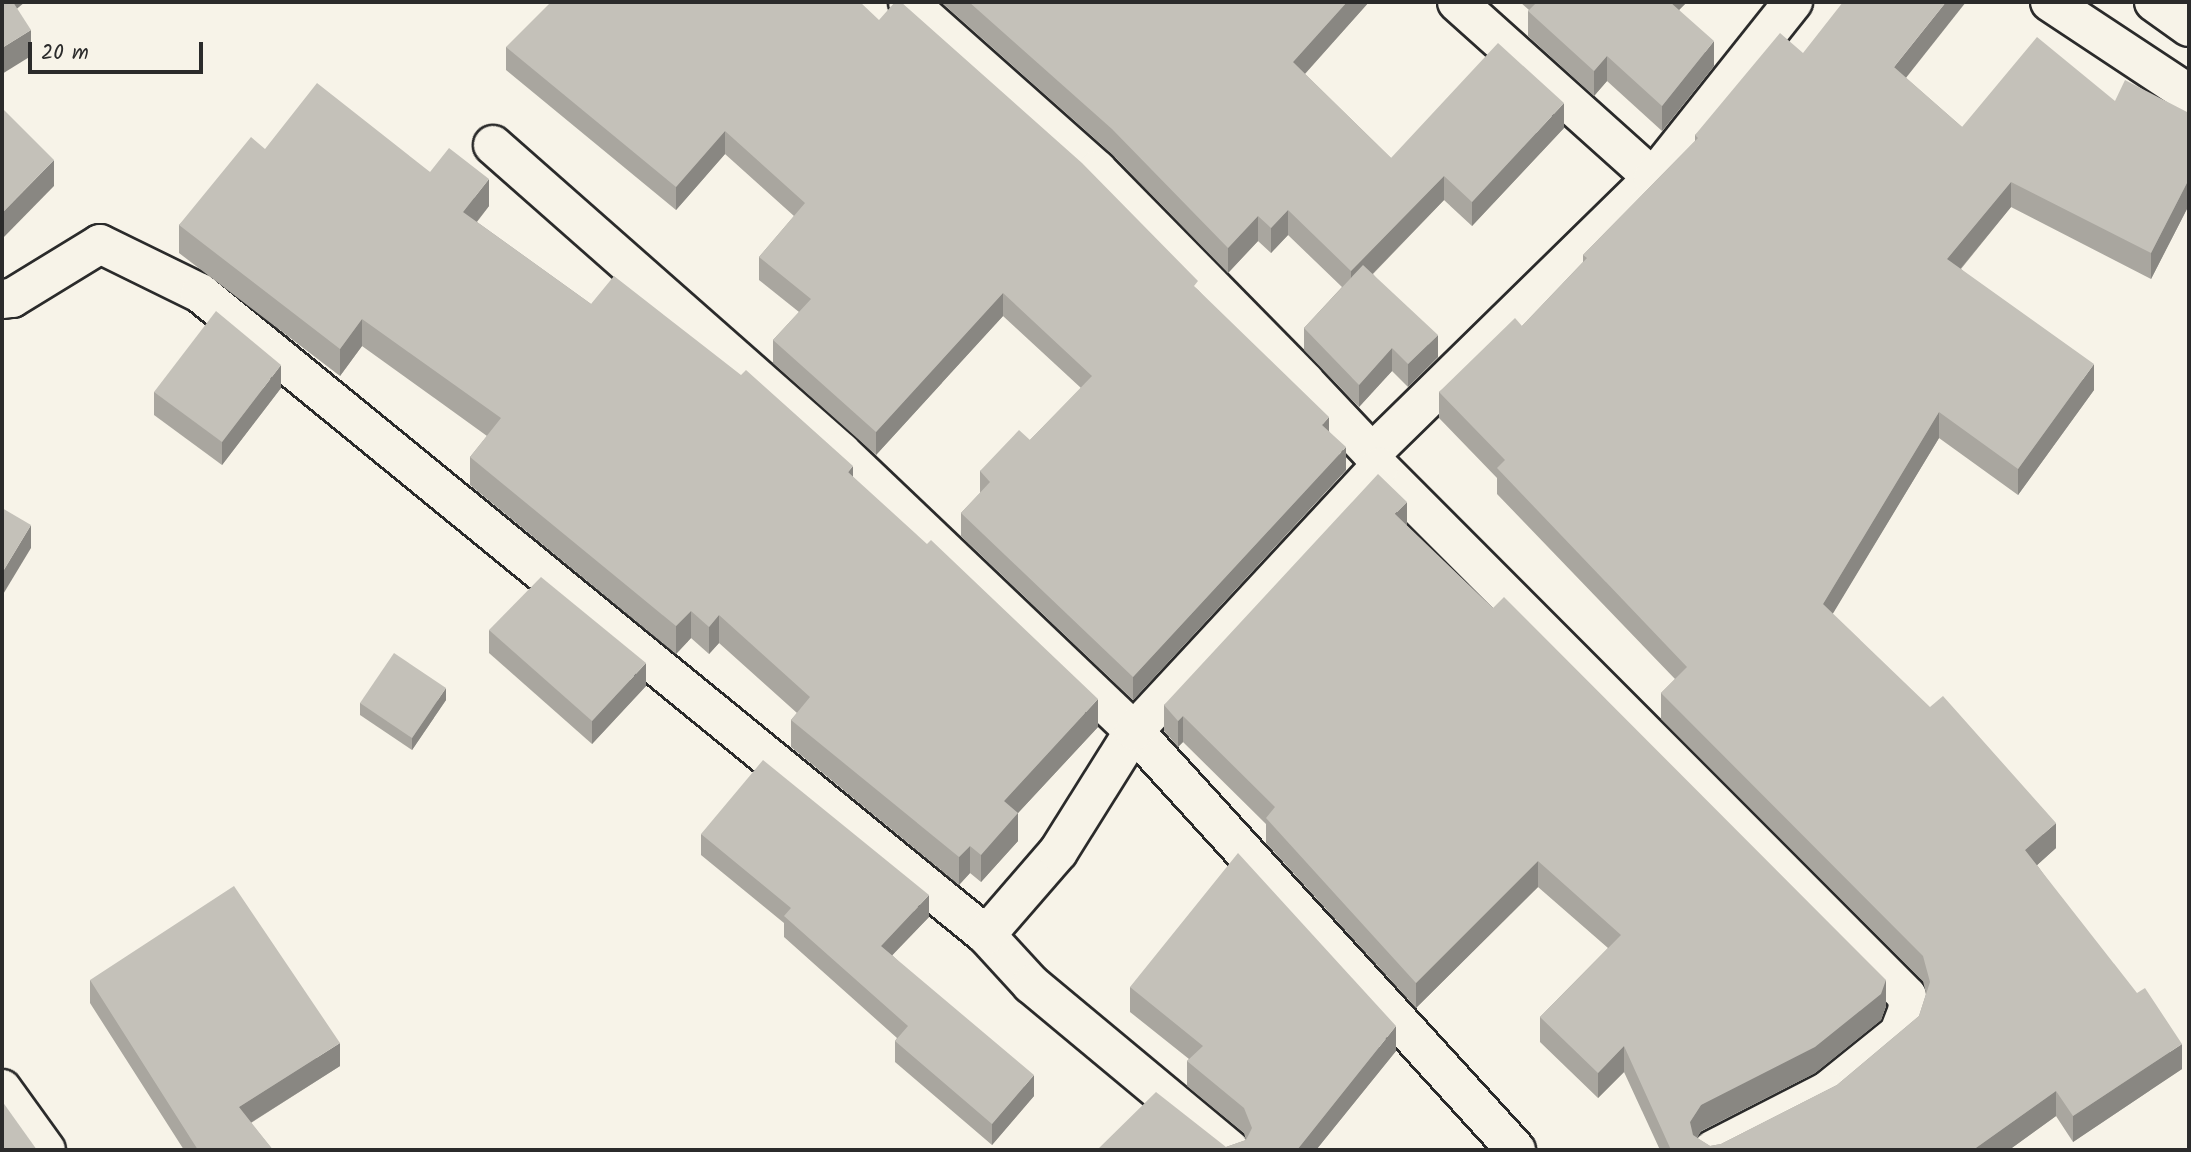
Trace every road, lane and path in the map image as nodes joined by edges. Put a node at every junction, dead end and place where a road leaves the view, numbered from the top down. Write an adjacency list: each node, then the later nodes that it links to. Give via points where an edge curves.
1 (908, 2): 11 (street, via 1097,170)
2 (1457, 2): 9 (street)
3 (1793, 2): 9 (street)
4 (2050, 2): 7 (street)
5 (2154, 2): 6 (street)
6 (2189, 27)
7 (2189, 94)
8 (493, 145): 12 (street, via 841,452)
9 (1653, 178): 11 (street)
10 (2, 299): 13 (street, via 12,298 100,244 200,293)
11 (1376, 460): 12 (street); 18 (street, via 1907,996 1899,1033 1827,1091)
12 (1134, 730): 13 (street, via 1058,852); 17 (street)
13 (986, 935): 16 (street, via 1031,984)
14 (2, 1089): 15 (street)
15 (46, 1150)
16 (1230, 1150)
17 (1517, 1150)
18 (1712, 1150)

